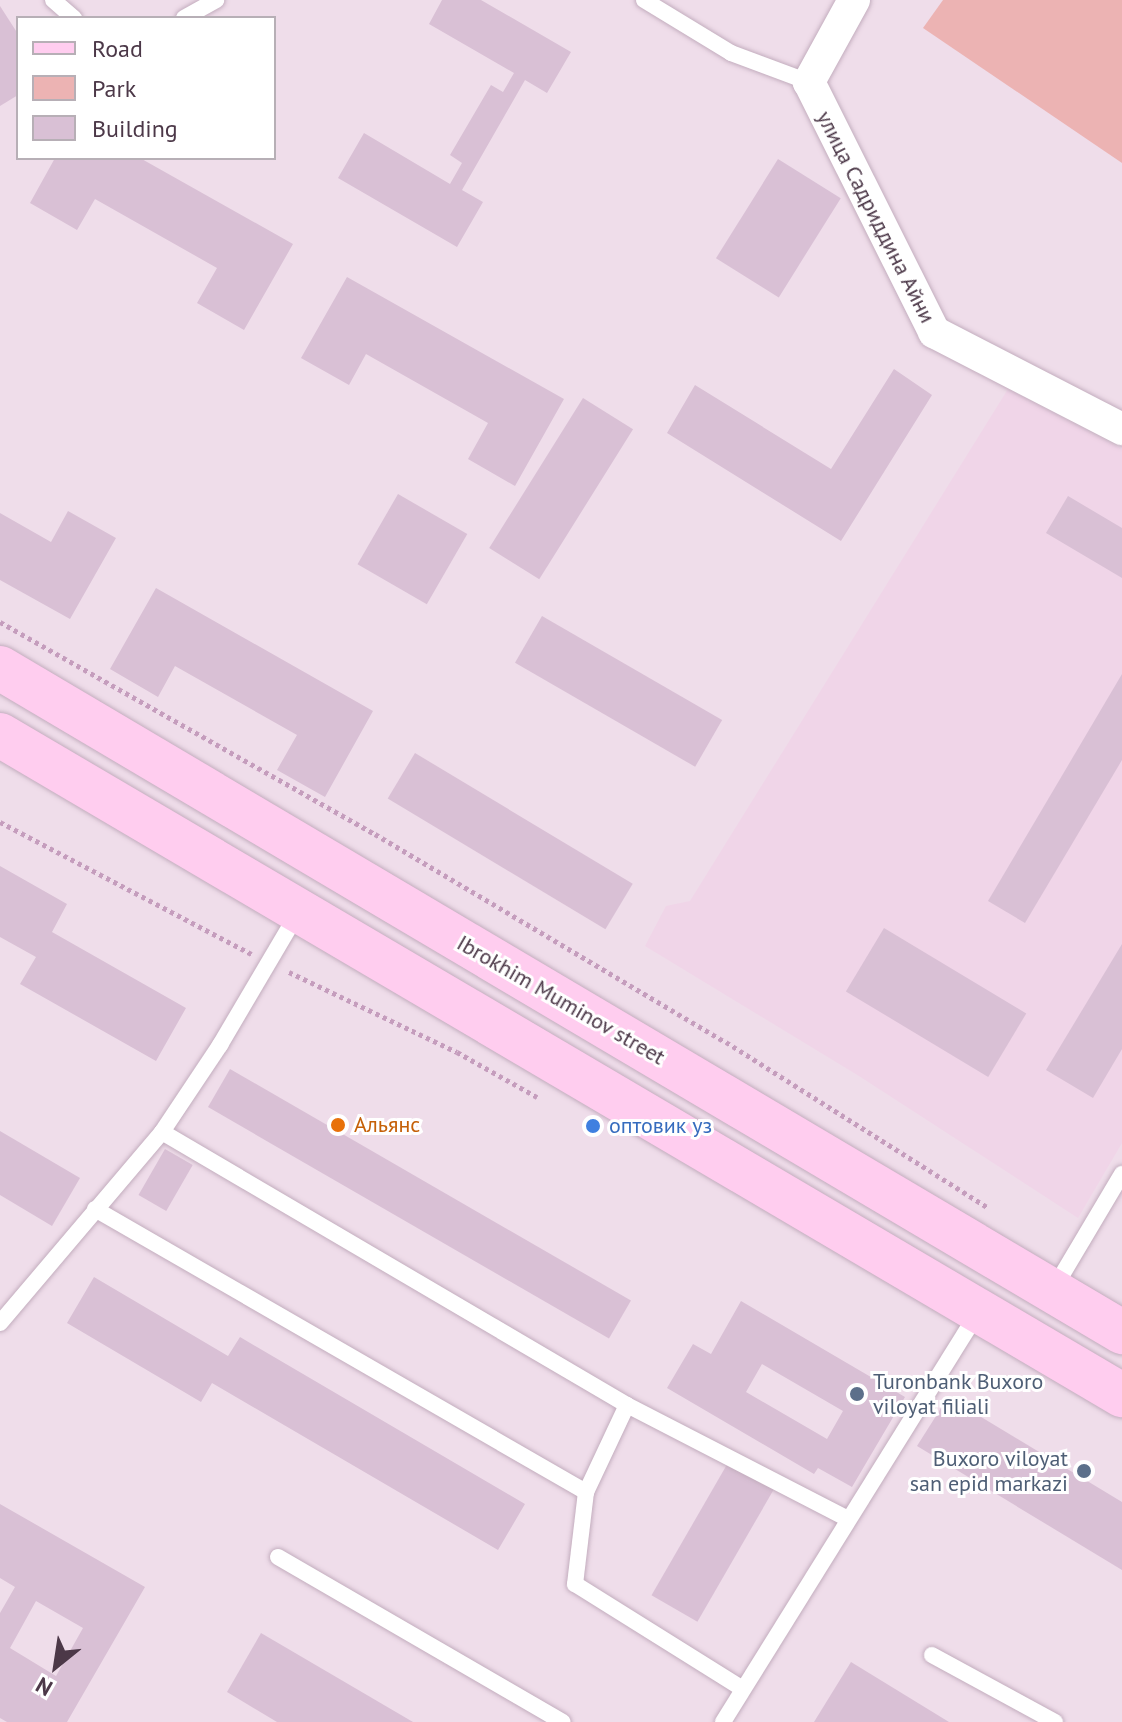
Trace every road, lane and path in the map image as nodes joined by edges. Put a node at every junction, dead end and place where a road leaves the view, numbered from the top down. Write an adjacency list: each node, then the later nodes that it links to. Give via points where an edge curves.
1 (53, 0): 5 (lane)
2 (216, 0): 6 (lane)
3 (644, 0): 7 (lane, via 731,53)
4 (854, 0): 7 (street, улица Садриддина Айни)
5 (72, 16)
6 (188, 16)
7 (809, 82): 8 (street, улица Садриддина Айни, via 934,332)
8 (1122, 429)
9 (0, 622): 19 (path, via 375,834 726,1042)
10 (0, 668): 20 (main road, Ibrokhim Muminov street)
11 (0, 735): 13 (main road)
12 (0, 822): 14 (path)
13 (300, 910): 14 (lane); 21 (main road)
14 (268, 962): 15 (path, via 457,1052); 16 (lane)
15 (538, 1097)
16 (162, 1132): 18 (lane); 25 (lane)
17 (1122, 1174): 20 (lane)
18 (95, 1209): 22 (lane); 26 (lane)
19 (990, 1209)
20 (1053, 1291): 23 (main road, Ibrokhim Muminov street)
21 (980, 1310): 24 (main road); 27 (lane)
22 (0, 1323)
23 (1122, 1332)
24 (1122, 1395)
25 (627, 1405): 26 (lane); 27 (lane)
26 (586, 1492): 30 (lane, via 575,1584)
27 (848, 1519): 30 (lane)
28 (278, 1557): 31 (lane)
29 (932, 1655): 33 (lane)
30 (743, 1689): 32 (lane)
31 (563, 1722)
32 (723, 1722)
33 (1055, 1722)

